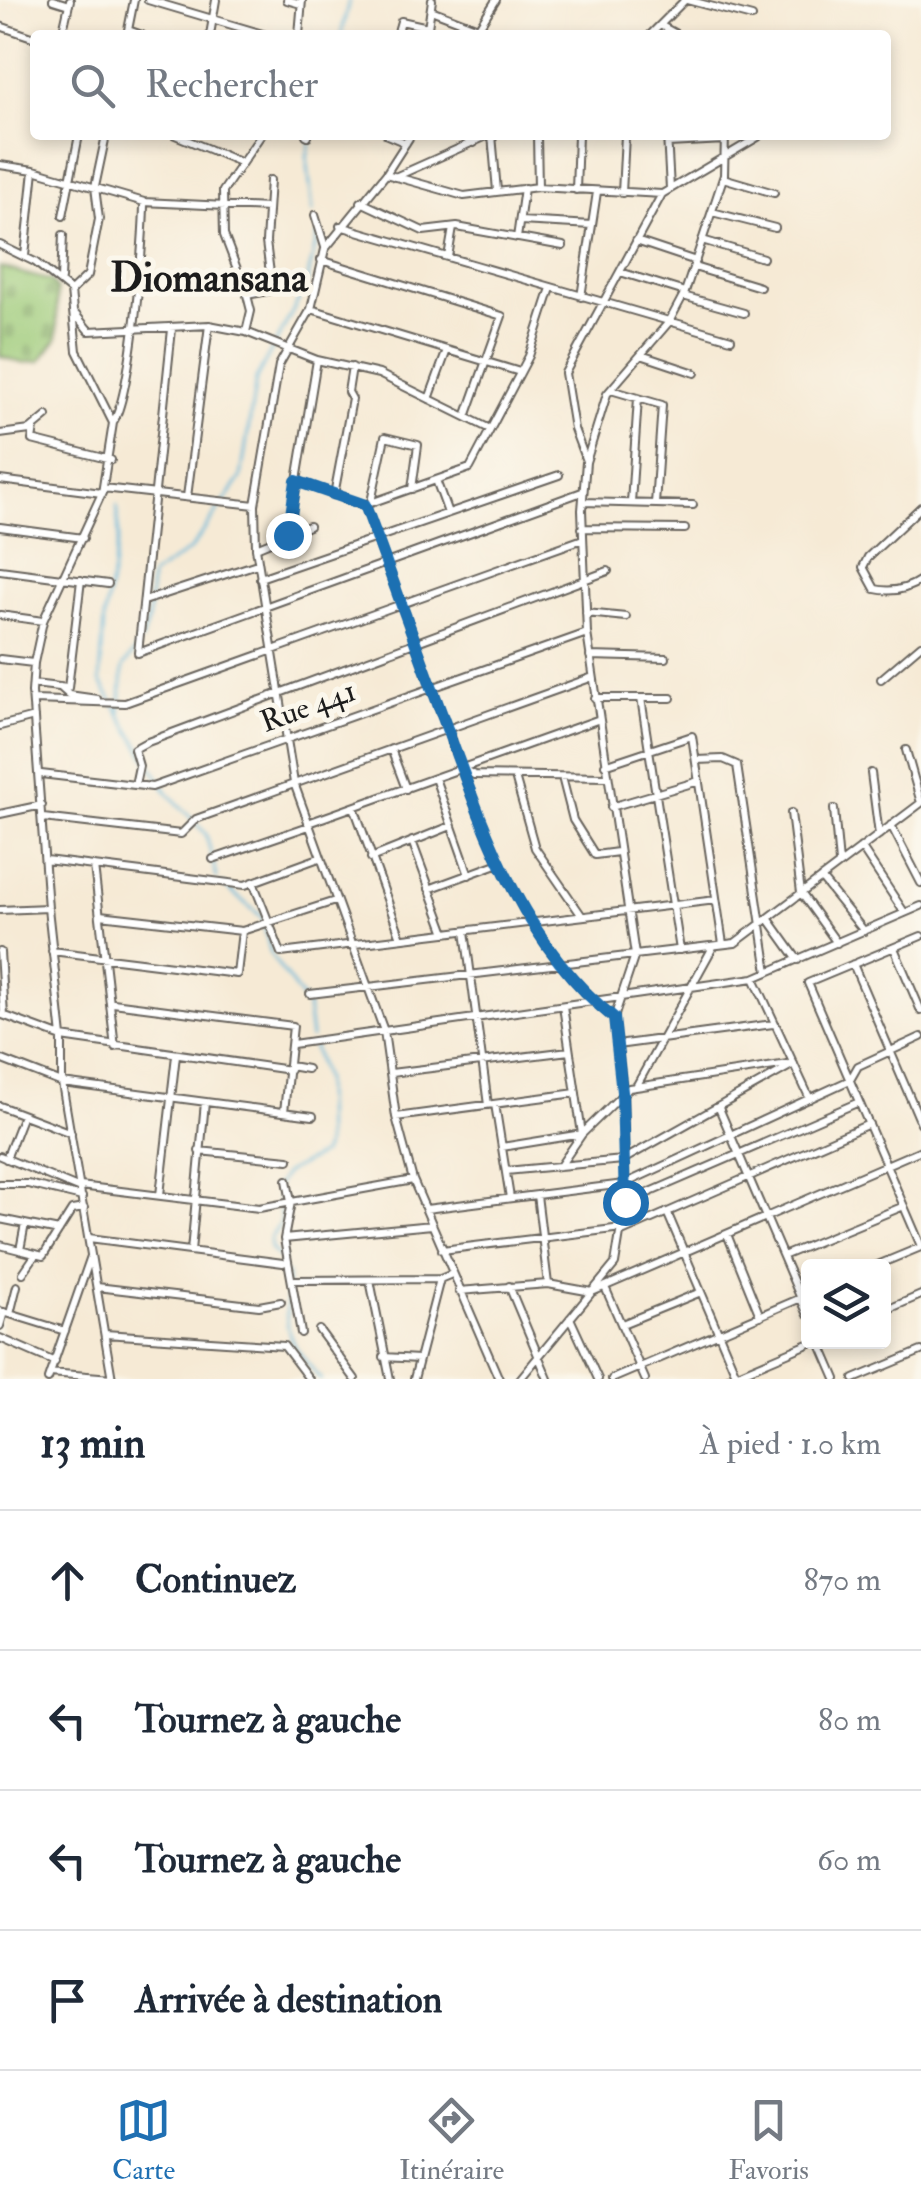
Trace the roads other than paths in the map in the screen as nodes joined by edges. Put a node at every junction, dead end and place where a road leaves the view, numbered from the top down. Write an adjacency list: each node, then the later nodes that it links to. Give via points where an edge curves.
1 (53, 0): 10 (street)
2 (134, 0): 17 (street)
3 (148, 0): 13 (street)
4 (216, 0): 13 (street)
5 (286, 0): 9 (street)
6 (432, 0): 11 (street)
7 (496, 0): 25 (street)
8 (686, 0): 12 (street); 14 (street)
9 (301, 2): 20 (street)
10 (69, 3): 16 (street)
11 (431, 10): 23 (street); 24 (street)
12 (752, 16)
13 (213, 20): 18 (street); 19 (street)
14 (660, 25): 26 (street); 27 (street)
15 (0, 26): 28 (street)
16 (63, 30)
17 (128, 30)
18 (211, 30)
19 (248, 30)
20 (298, 30)
21 (398, 30): 22 (street, via 401,20)
22 (426, 30)
23 (428, 30)
24 (472, 30)
25 (477, 30)
26 (655, 30)
27 (669, 30)
28 (30, 36)
29 (79, 140): 48 (street)
30 (105, 140): 50 (street)
31 (187, 140): 43 (street)
32 (258, 140): 43 (street)
33 (408, 140): 46 (street)
34 (473, 140): 46 (street)
35 (491, 140): 55 (street)
36 (537, 140): 51 (street)
37 (578, 140): 54 (street)
38 (625, 140): 57 (street)
39 (668, 140): 53 (street)
40 (725, 140): 42 (street)
41 (753, 140): 42 (street)
42 (722, 158): 47 (street); 53 (street)
43 (242, 163): 62 (street, via 224,190)
44 (0, 165): 45 (street)
45 (34, 170): 48 (street); 79 (street)
46 (390, 176): 55 (street, via 464,196); 61 (street)
47 (723, 178): 58 (street); 64 (street)
48 (72, 180): 50 (street); 65 (street)
49 (270, 180): 63 (street)
50 (95, 187): 60 (street); 90 (street, via 99,219 88,275)
51 (538, 187): 52 (street); 54 (street)
52 (524, 188): 55 (street); 67 (street)
53 (670, 189): 59 (street)
54 (576, 190): 56 (street)
55 (497, 191)
56 (597, 192): 57 (street); 68 (street)
57 (622, 192): 59 (street)
58 (774, 193)
59 (662, 194): 75 (street)
60 (144, 202): 62 (street); 100 (street)
61 (362, 202): 69 (street); 70 (street, via 422,231)
62 (226, 205): 63 (street); 92 (street, via 224,234)
63 (268, 208): 88 (street)
64 (712, 212): 71 (street); 74 (street)
65 (63, 216)
66 (315, 216): 78 (street)
67 (520, 220): 68 (street); 73 (street)
68 (592, 225): 93 (street)
69 (340, 226): 78 (street); 80 (street)
70 (453, 228): 73 (street); 80 (street)
71 (775, 228)
72 (62, 236): 85 (street)
73 (517, 238): 77 (street)
74 (702, 240): 81 (street); 83 (street)
75 (636, 241): 83 (street); 84 (street)
76 (0, 245): 79 (street)
77 (564, 246)
78 (325, 249): 82 (street)
79 (25, 256): 85 (street)
80 (448, 257): 87 (street)
81 (764, 258)
82 (321, 260): 89 (street); 108 (street, via 502,316)
83 (694, 264): 86 (street); 91 (street)
84 (620, 272): 91 (street); 94 (street)
85 (61, 279): 90 (street)
86 (760, 286)
87 (552, 288): 93 (street); 110 (street)
88 (272, 289): 89 (street); 92 (street)
89 (312, 290): 95 (street)
90 (71, 291): 97 (street)
91 (684, 294): 96 (street); 98 (street)
92 (247, 295): 102 (street, via 252,311)
93 (581, 297): 94 (street)
94 (603, 304): 98 (street); 122 (street, via 565,373)
95 (311, 309): 104 (street); 105 (street)
96 (744, 313)
97 (75, 314): 100 (street, via 89,331); 117 (street, via 76,350)
98 (669, 322): 103 (street); 106 (street)
99 (210, 326): 101 (street); 102 (street); 132 (street)
100 (133, 329): 101 (street); 117 (street, via 123,408)
101 (172, 329): 130 (street)
102 (246, 332): 104 (street)
103 (730, 340)
104 (288, 346): 107 (street); 138 (street, via 273,386)
105 (447, 350): 108 (street); 114 (street)
106 (641, 354): 111 (street); 112 (street)
107 (317, 360): 109 (street); 126 (street)
108 (486, 361): 110 (street); 116 (street)
109 (352, 367): 114 (street); 131 (street)
110 (520, 372): 119 (street)
111 (696, 373)
112 (611, 390): 113 (street); 122 (street)
113 (638, 398): 135 (street); 136 (street, via 662,405)
114 (429, 399): 116 (street)
115 (47, 416): 118 (street)
116 (466, 417): 119 (street)
117 (112, 423): 121 (street)
118 (34, 428): 120 (street); 121 (street, via 32,440)
119 (490, 429): 125 (street, via 470,468)
120 (0, 434)
121 (110, 460): 128 (street)
122 (586, 462): 129 (street)
123 (559, 474): 140 (street)
124 (0, 480): 128 (street)
125 (436, 480): 127 (street); 140 (street)
126 (296, 481): 131 (street); 145 (street)
127 (412, 488): 134 (street); 134 (street, via 418,445 384,437)
128 (103, 491): 130 (street); 146 (street)
129 (584, 491): 133 (street); 150 (street)
130 (154, 494): 132 (street); 160 (street)
131 (334, 494): 134 (street)
132 (186, 498): 138 (street)
133 (582, 502): 135 (street); 143 (street)
134 (368, 504): 147 (street)
135 (631, 504): 136 (street)
136 (655, 504): 137 (street)
137 (693, 505)
138 (255, 506): 149 (street)
139 (921, 507): 157 (street, via 864,567 874,589 885,592)
140 (448, 513): 147 (street)
141 (310, 526): 145 (street)
142 (0, 527): 146 (street)
143 (582, 528): 144 (street); 148 (street)
144 (686, 529)
145 (288, 535): 149 (street)
146 (83, 538): 154 (street)
147 (377, 538): 150 (street); 155 (street)
148 (582, 538): 158 (street); 161 (street)
149 (256, 548): 151 (street)
150 (386, 563): 161 (street); 162 (street)
151 (258, 564): 155 (street); 160 (street)
152 (0, 570): 154 (street)
153 (608, 571): 158 (street)
154 (65, 578): 156 (street); 166 (street)
155 (260, 578): 162 (street)
156 (81, 580): 159 (street); 179 (street, via 68,688)
157 (921, 580)
158 (583, 582): 163 (street); 169 (street)
159 (108, 584)
160 (144, 601): 162 (street, via 138,653)
161 (402, 605): 169 (street); 170 (street)
162 (264, 607): 170 (street)
163 (586, 613): 165 (street); 167 (street)
164 (0, 616): 166 (street)
165 (626, 617)
166 (42, 621): 174 (street)
167 (587, 633): 171 (street); 178 (street, Rue 441)
168 (921, 645): 176 (street)
169 (416, 646): 178 (street); 180 (street)
170 (270, 651): 180 (street); 185 (street, via 124,703)
171 (590, 656): 173 (street); 175 (street)
172 (0, 658): 174 (street)
173 (666, 658)
174 (34, 663): 177 (street)
175 (592, 677): 181 (street); 189 (street)
176 (881, 679)
177 (32, 684): 179 (street); 185 (street)
178 (431, 685): 189 (street); 190 (street, Rue 441)
179 (60, 687): 184 (street)
180 (278, 693): 190 (street); 205 (street, via 134,749)
181 (595, 698): 182 (street); 187 (street)
182 (641, 698): 183 (street); 193 (street)
183 (671, 698)
184 (98, 699)
185 (33, 700): 186 (street)
186 (34, 717): 188 (street); 198 (street)
187 (597, 720): 195 (street); 196 (street)
188 (0, 726)
189 (447, 728): 191 (street); 196 (street)
190 (285, 738): 204 (street); 205 (street, Rue 441, via 152,787)
191 (391, 748): 204 (street); 206 (street)
192 (906, 750): 208 (street)
193 (649, 751): 194 (street, via 692,736); 195 (street); 207 (street)
194 (696, 760): 203 (street); 246 (street, via 724,759 737,766)
195 (604, 765): 201 (street)
196 (462, 768): 200 (street); 202 (street); 227 (street)
197 (871, 773): 219 (street)
198 (40, 774): 205 (street, Rue 441); 209 (street)
199 (562, 776): 200 (street); 201 (street); 222 (street, via 573,820 595,855)
200 (514, 777): 245 (street, via 535,848)
201 (606, 777): 210 (street)
202 (434, 778): 206 (street); 218 (street)
203 (699, 781): 207 (street); 236 (street)
204 (294, 783): 215 (street, via 196,819 181,834); 216 (street)
205 (135, 785)
206 (406, 789): 211 (street)
207 (656, 794): 210 (street); 238 (street)
208 (921, 803): 217 (street)
209 (42, 804): 214 (street); 215 (street)
210 (611, 807): 222 (street)
211 (354, 808): 216 (street); 224 (street)
212 (834, 810): 228 (street)
213 (791, 813): 235 (street)
214 (0, 814)
215 (43, 818): 226 (street)
216 (308, 825): 223 (street); 225 (street)
217 (891, 825): 219 (street); 232 (street)
218 (451, 826): 220 (street); 230 (street)
219 (878, 834): 221 (street)
220 (412, 841): 224 (street); 234 (street)
221 (862, 848): 228 (street); 243 (street)
222 (618, 852): 242 (street)
223 (319, 858): 233 (street); 237 (street)
224 (371, 858): 254 (street)
225 (213, 859)
226 (46, 860): 229 (street); 240 (street)
227 (497, 864): 230 (street); 247 (street)
228 (839, 864): 231 (street)
229 (94, 866): 233 (street); 244 (street)
230 (468, 875): 234 (street)
231 (821, 878): 235 (street); 249 (street)
232 (920, 880)
233 (253, 882): 248 (street)
234 (429, 889): 252 (street)
235 (801, 893): 246 (street); 255 (street)
236 (716, 900): 238 (street); 256 (street)
237 (335, 901): 248 (street); 257 (street)
238 (673, 905): 242 (street); 260 (street)
239 (921, 906): 243 (street)
240 (48, 908): 241 (street); 262 (street)
241 (0, 910)
242 (628, 911): 245 (street); 263 (street)
243 (904, 912): 249 (street)
244 (100, 914): 250 (street); 264 (street)
245 (582, 916): 247 (street)
246 (766, 919): 256 (street, via 735,943); 265 (street); 268 (street)
247 (533, 922): 251 (street); 266 (street)
248 (269, 925): 250 (street); 257 (street, via 281,953)
249 (864, 930): 255 (street)
250 (242, 931): 264 (street, via 237,974)
251 (465, 931): 252 (street); 269 (street)
252 (446, 933): 254 (street)
253 (921, 936): 259 (street)
254 (401, 938): 257 (street)
255 (837, 942): 265 (street)
256 (723, 944): 258 (street)
257 (351, 945): 272 (street)
258 (713, 946): 260 (street); 273 (street)
259 (894, 948): 267 (street); 274 (street)
260 (680, 950): 263 (street)
261 (0, 952): 281 (street)
262 (52, 952): 264 (street); 286 (street)
263 (634, 955): 266 (street); 276 (street)
264 (107, 958): 278 (street)
265 (798, 960): 268 (street)
266 (563, 964): 269 (street); 277 (street)
267 (854, 964): 292 (street); 301 (street, via 808,983)
268 (768, 972): 270 (street)
269 (471, 975): 272 (street); 282 (street)
270 (754, 978): 273 (street); 284 (street)
271 (921, 987): 274 (street)
272 (366, 988): 275 (street); 285 (street)
273 (690, 989): 276 (street); 288 (street)
274 (912, 990): 280 (street)
275 (310, 994)
276 (621, 998): 277 (street); 283 (street)
277 (594, 1002): 279 (street); 283 (street)
278 (112, 1003): 289 (street, via 293,1026); 291 (street)
279 (562, 1006): 282 (street); 293 (street)
280 (921, 1011)
281 (2, 1014): 286 (street)
282 (476, 1018): 285 (street); 296 (street)
283 (614, 1018): 290 (street)
284 (773, 1024): 288 (street); 297 (street)
285 (384, 1031): 289 (street); 300 (street)
286 (62, 1037): 291 (street); 302 (street)
287 (921, 1037): 292 (street)
288 (662, 1039): 290 (street); 303 (street)
289 (293, 1044): 298 (street)
290 (617, 1046): 304 (street)
291 (115, 1047): 294 (street)
292 (890, 1051): 301 (street, via 853,1069); 317 (street)
293 (569, 1052): 296 (street); 305 (street)
294 (176, 1055): 298 (street); 306 (street)
295 (0, 1059): 302 (street)
296 (482, 1062): 300 (street); 310 (street)
297 (794, 1064): 303 (street); 307 (street); 312 (street)
298 (290, 1068): 299 (street); 313 (street)
299 (306, 1068)
300 (391, 1072): 316 (street)
301 (850, 1080): 307 (street); 309 (street)
302 (62, 1083): 306 (street); 319 (street)
303 (636, 1086): 304 (street)
304 (622, 1092): 320 (street); 328 (street)
305 (576, 1093): 310 (street); 320 (street)
306 (171, 1098): 308 (street); 339 (street)
307 (810, 1099): 321 (street)
308 (205, 1102): 313 (street); 324 (street)
309 (860, 1102): 318 (street); 325 (street)
310 (492, 1104): 316 (street); 322 (street)
311 (0, 1106): 314 (street)
312 (719, 1108): 321 (street); 328 (street)
313 (284, 1112): 315 (street)
314 (23, 1115): 319 (street); 326 (street)
315 (314, 1116)
316 (396, 1117): 334 (street)
317 (921, 1123)
318 (868, 1124): 329 (street); 332 (street)
319 (71, 1133): 337 (street)
320 (582, 1134): 322 (street); 330 (street)
321 (731, 1135): 325 (street); 336 (street)
322 (502, 1147): 331 (street)
323 (921, 1150): 329 (street)
324 (200, 1151): 327 (street); 341 (street)
325 (739, 1153): 332 (street); 343 (street)
326 (3, 1158): 337 (street)
327 (290, 1160)
328 (623, 1160): 330 (street); 336 (street)
329 (886, 1165): 344 (street); 348 (street)
330 (560, 1166): 331 (street)
331 (506, 1171): 340 (street)
332 (748, 1174): 347 (street); 348 (street)
333 (287, 1180): 342 (street)
334 (413, 1180): 342 (street); 346 (street)
335 (0, 1184): 337 (street)
336 (624, 1184): 338 (street); 343 (street)
337 (81, 1191): 339 (street); 345 (street)
338 (537, 1195): 340 (street); 356 (street)
339 (160, 1196): 341 (street)
340 (510, 1198): 346 (street)
341 (193, 1200): 342 (street, via 259,1208); 362 (street)
342 (291, 1202): 357 (street)
343 (625, 1202): 352 (street)
344 (904, 1206): 359 (street); 366 (street)
345 (84, 1208): 353 (street, via 72,1210); 355 (street)
346 (426, 1209): 351 (street)
347 (667, 1212): 352 (street); 363 (street)
348 (766, 1217): 354 (street); 366 (street)
349 (0, 1219): 350 (street)
350 (25, 1224): 353 (street); 360 (street)
351 (432, 1225): 357 (street); 361 (street)
352 (621, 1230): 356 (street); 381 (street, via 615,1264)
353 (58, 1231): 364 (street, via 43,1256)
354 (728, 1234): 363 (street); 388 (street)
355 (88, 1238): 362 (street); 365 (street)
356 (542, 1238): 361 (street); 374 (street)
357 (284, 1239): 372 (street)
358 (0, 1245): 360 (street)
359 (921, 1246): 367 (street)
360 (20, 1250): 364 (street)
361 (442, 1250): 370 (street)
362 (191, 1251): 368 (street)
363 (684, 1252): 377 (street); 382 (street)
364 (36, 1254): 369 (street)
365 (92, 1255): 378 (street); 393 (street)
366 (783, 1256): 379 (street)
367 (891, 1259)
368 (282, 1263)
369 (23, 1272)
370 (452, 1274): 371 (street); 380 (street)
371 (440, 1279): 373 (street); 403 (street)
372 (295, 1280): 373 (street); 394 (street)
373 (370, 1280): 401 (street)
374 (548, 1284): 376 (street); 381 (street)
375 (17, 1286): 387 (street)
376 (508, 1286): 380 (street); 402 (street)
377 (605, 1286): 381 (street); 390 (street)
378 (97, 1287): 385 (street, via 259,1306); 395 (street)
379 (801, 1289)
380 (459, 1291): 413 (street)
381 (592, 1292): 389 (street)
382 (701, 1292): 390 (street); 396 (street)
383 (921, 1295): 386 (street)
384 (801, 1298): 388 (street)
385 (282, 1302)
386 (891, 1308)
387 (5, 1313): 391 (street); 393 (street)
388 (760, 1316): 396 (street)
389 (570, 1318): 402 (street); 416 (street)
390 (622, 1324): 405 (street)
391 (0, 1326)
392 (319, 1330): 410 (street)
393 (65, 1331): 404 (street)
394 (302, 1333)
395 (105, 1334): 408 (street); 409 (street, via 284,1346)
396 (719, 1334): 405 (street); 406 (street)
397 (0, 1338): 404 (street)
398 (801, 1348): 406 (street)
399 (821, 1349): 420 (street)
400 (921, 1350): 421 (street)
401 (384, 1356): 403 (street); 411 (street)
402 (539, 1356): 414 (street); 415 (street)
403 (419, 1359): 412 (street)
404 (55, 1362): 407 (street)
405 (640, 1367): 417 (street); 418 (street)
406 (736, 1374): 419 (street)
407 (49, 1376): 408 (street)
408 (112, 1379)
409 (309, 1379)
410 (354, 1379)
411 (390, 1379)
412 (414, 1379)
413 (499, 1379)
414 (520, 1379)
415 (548, 1379)
416 (598, 1379)
417 (612, 1379)
418 (645, 1379)
419 (726, 1379)
420 (836, 1379)
421 (854, 1379)

